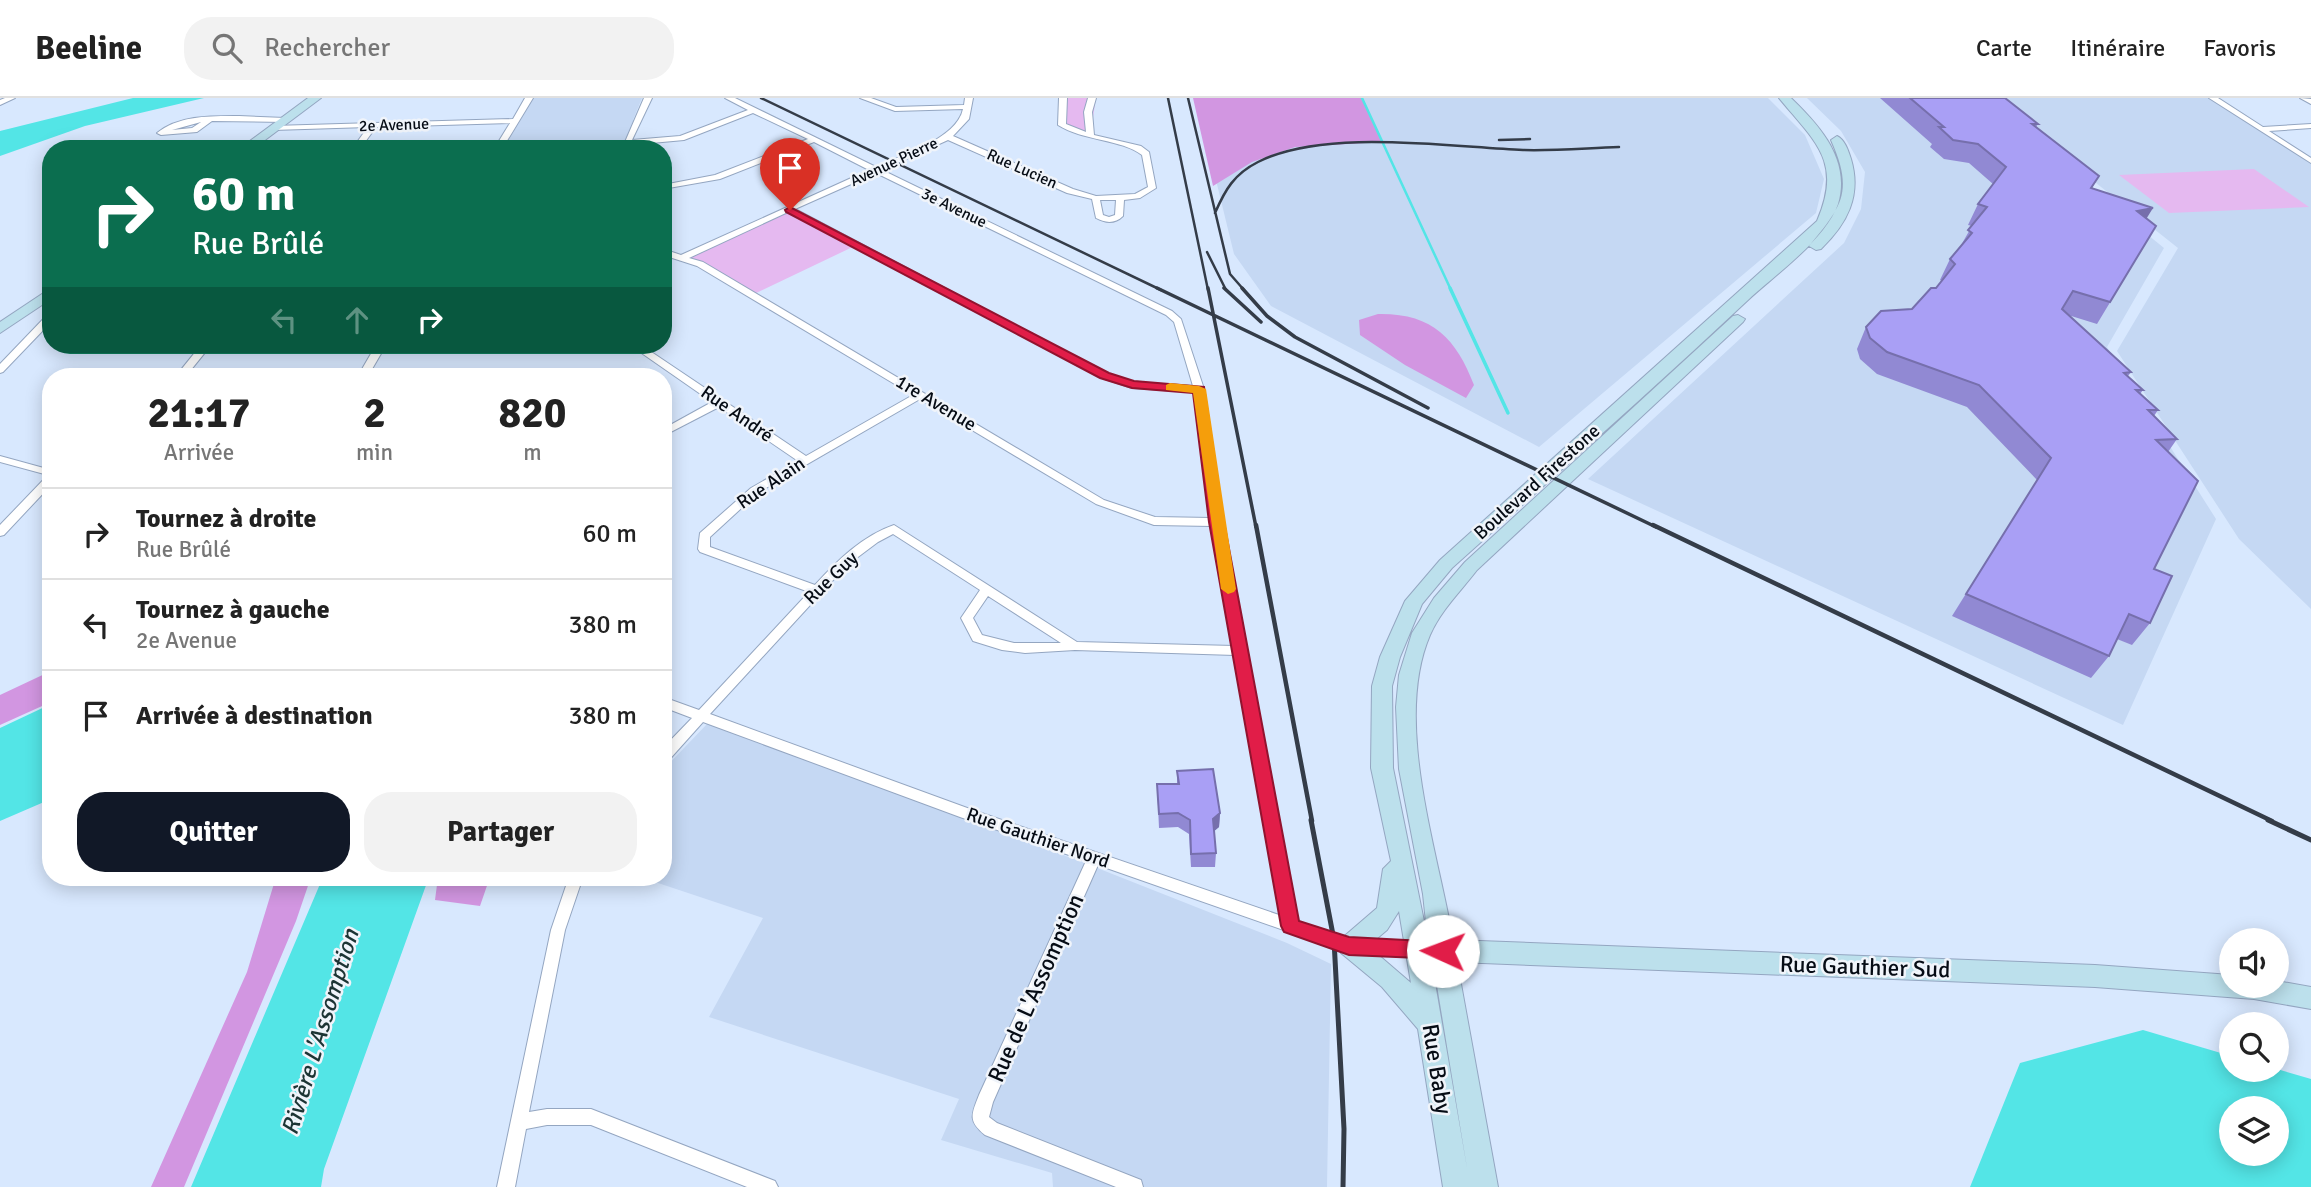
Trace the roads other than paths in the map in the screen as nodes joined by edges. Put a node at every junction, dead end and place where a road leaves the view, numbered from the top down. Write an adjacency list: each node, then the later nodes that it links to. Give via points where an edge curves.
1 (11, 98): 14 (street)
2 (315, 98): 18 (main road)
3 (529, 98): 19 (street)
4 (649, 98): 29 (street)
5 (729, 98): 16 (street, 3e Avenue)
6 (864, 98): 15 (street, via 895,109)
7 (1063, 98): 25 (street, via 1062,125)
8 (1092, 98): 25 (street)
9 (1785, 98): 66 (main road, Boulevard Firestone, via 1818,134 1833,165 1837,188 1833,205 1822,223 1458,552 1414,601 1382,686 1382,768)
10 (1798, 98): 72 (main road, Boulevard Firestone, via 1826,125 1847,165 1851,195 1838,226 1471,566 1439,603 1417,642 1407,690 1404,745)
11 (2213, 98): 23 (street)
12 (2304, 98): 13 (street)
13 (2311, 102)
14 (0, 103)
15 (969, 103): 24 (street, Avenue Pierre, via 965,119)
16 (754, 110): 30 (street); 31 (street, 3e Avenue)
17 (209, 120): 17 (street, via 166,128 161,133 181,133); 18 (street)
18 (285, 120): 22 (main road)
19 (515, 121): 20 (street, 2e Avenue); 28 (street)
20 (373, 126): 22 (street, 2e Avenue); 27 (street)
21 (2311, 126): 23 (street)
22 (273, 128): 26 (main road)
23 (2261, 129): 32 (street)
24 (948, 136): 33 (street, Avenue Pierre); 35 (street, Rue Lucien, via 1070,191)
25 (1090, 136): 36 (street, via 1146,154 1152,188)
26 (258, 140)
27 (363, 140)
28 (503, 140)
29 (629, 140)
30 (667, 140)
31 (813, 140): 33 (street, 3e Avenue); 34 (street, via 717,177)
32 (2311, 161)
33 (877, 171): 37 (street, Avenue Pierre); 49 (street, 3e Avenue, via 1169,313 1178,321)
34 (672, 185)
35 (1096, 198): 36 (street, Rue Lucien); 36 (street, Rue Lucien, via 1100,216 1110,220 1119,216)
36 (1119, 198)
37 (790, 210): 39 (street, Avenue Pierre); 49 (street, via 1105,376 1132,385)
38 (672, 254): 39 (street, 1re Avenue)
39 (682, 257): 50 (street, 1re Avenue)
40 (42, 299): 42 (main road)
41 (42, 326): 47 (street)
42 (0, 329)
43 (199, 354): 45 (street)
44 (648, 354): 46 (street, Rue André)
45 (187, 368)
46 (669, 368)
47 (0, 370)
48 (672, 370): 51 (street, Rue André)
49 (1199, 389): 57 (street)
50 (921, 394): 54 (street, Rue Alain); 57 (street, 1re Avenue, via 1123,512 1169,523)
51 (720, 402): 52 (street); 54 (street, Rue André)
52 (672, 428)
53 (0, 458): 55 (street)
54 (804, 460): 59 (street, Rue Alain, via 719,519 704,536 704,549)
55 (42, 472)
56 (42, 485): 58 (street)
57 (1216, 522): 62 (street)
58 (0, 532)
59 (816, 590): 60 (street, Rue Guy, via 842,563 894,530); 64 (street, Rue Guy)
60 (986, 590): 61 (street, Rue Guy); 61 (street, via 967,618 977,638 1004,648)
61 (1075, 646): 62 (street)
62 (1240, 651): 69 (street)
63 (672, 706): 64 (street, Rue Gauthier Nord)
64 (702, 718): 65 (street, Rue Guy); 67 (street, Rue Gauthier Nord)
65 (672, 748)
66 (1392, 812): 70 (main road, via 1394,902 1382,922); 71 (main road, Boulevard Firestone)
67 (1095, 857): 69 (street, Rue Gauthier Nord); 76 (street, Rue de L'Assomption, via 980,1120 991,1129)
68 (573, 886): 75 (street, via 558,930)
69 (1290, 926): 70 (street, Rue Gauthier Nord)
70 (1349, 946): 71 (street, Rue Gauthier Nord); 74 (main road, via 1403,989)
71 (1418, 950): 72 (main road, Rue Gauthier Sud); 74 (main road, Rue Baby)
72 (1443, 951): 73 (main road, Rue Gauthier Sud, via 2095,976 2254,988); 80 (main road, Rue Baby)
73 (2311, 998)
74 (1430, 1029): 79 (main road, Rue Baby)
75 (520, 1122): 77 (street); 78 (street, via 591,1117)
76 (1135, 1186)
77 (506, 1187)
78 (769, 1187)
79 (1457, 1187)
80 (1484, 1187)

